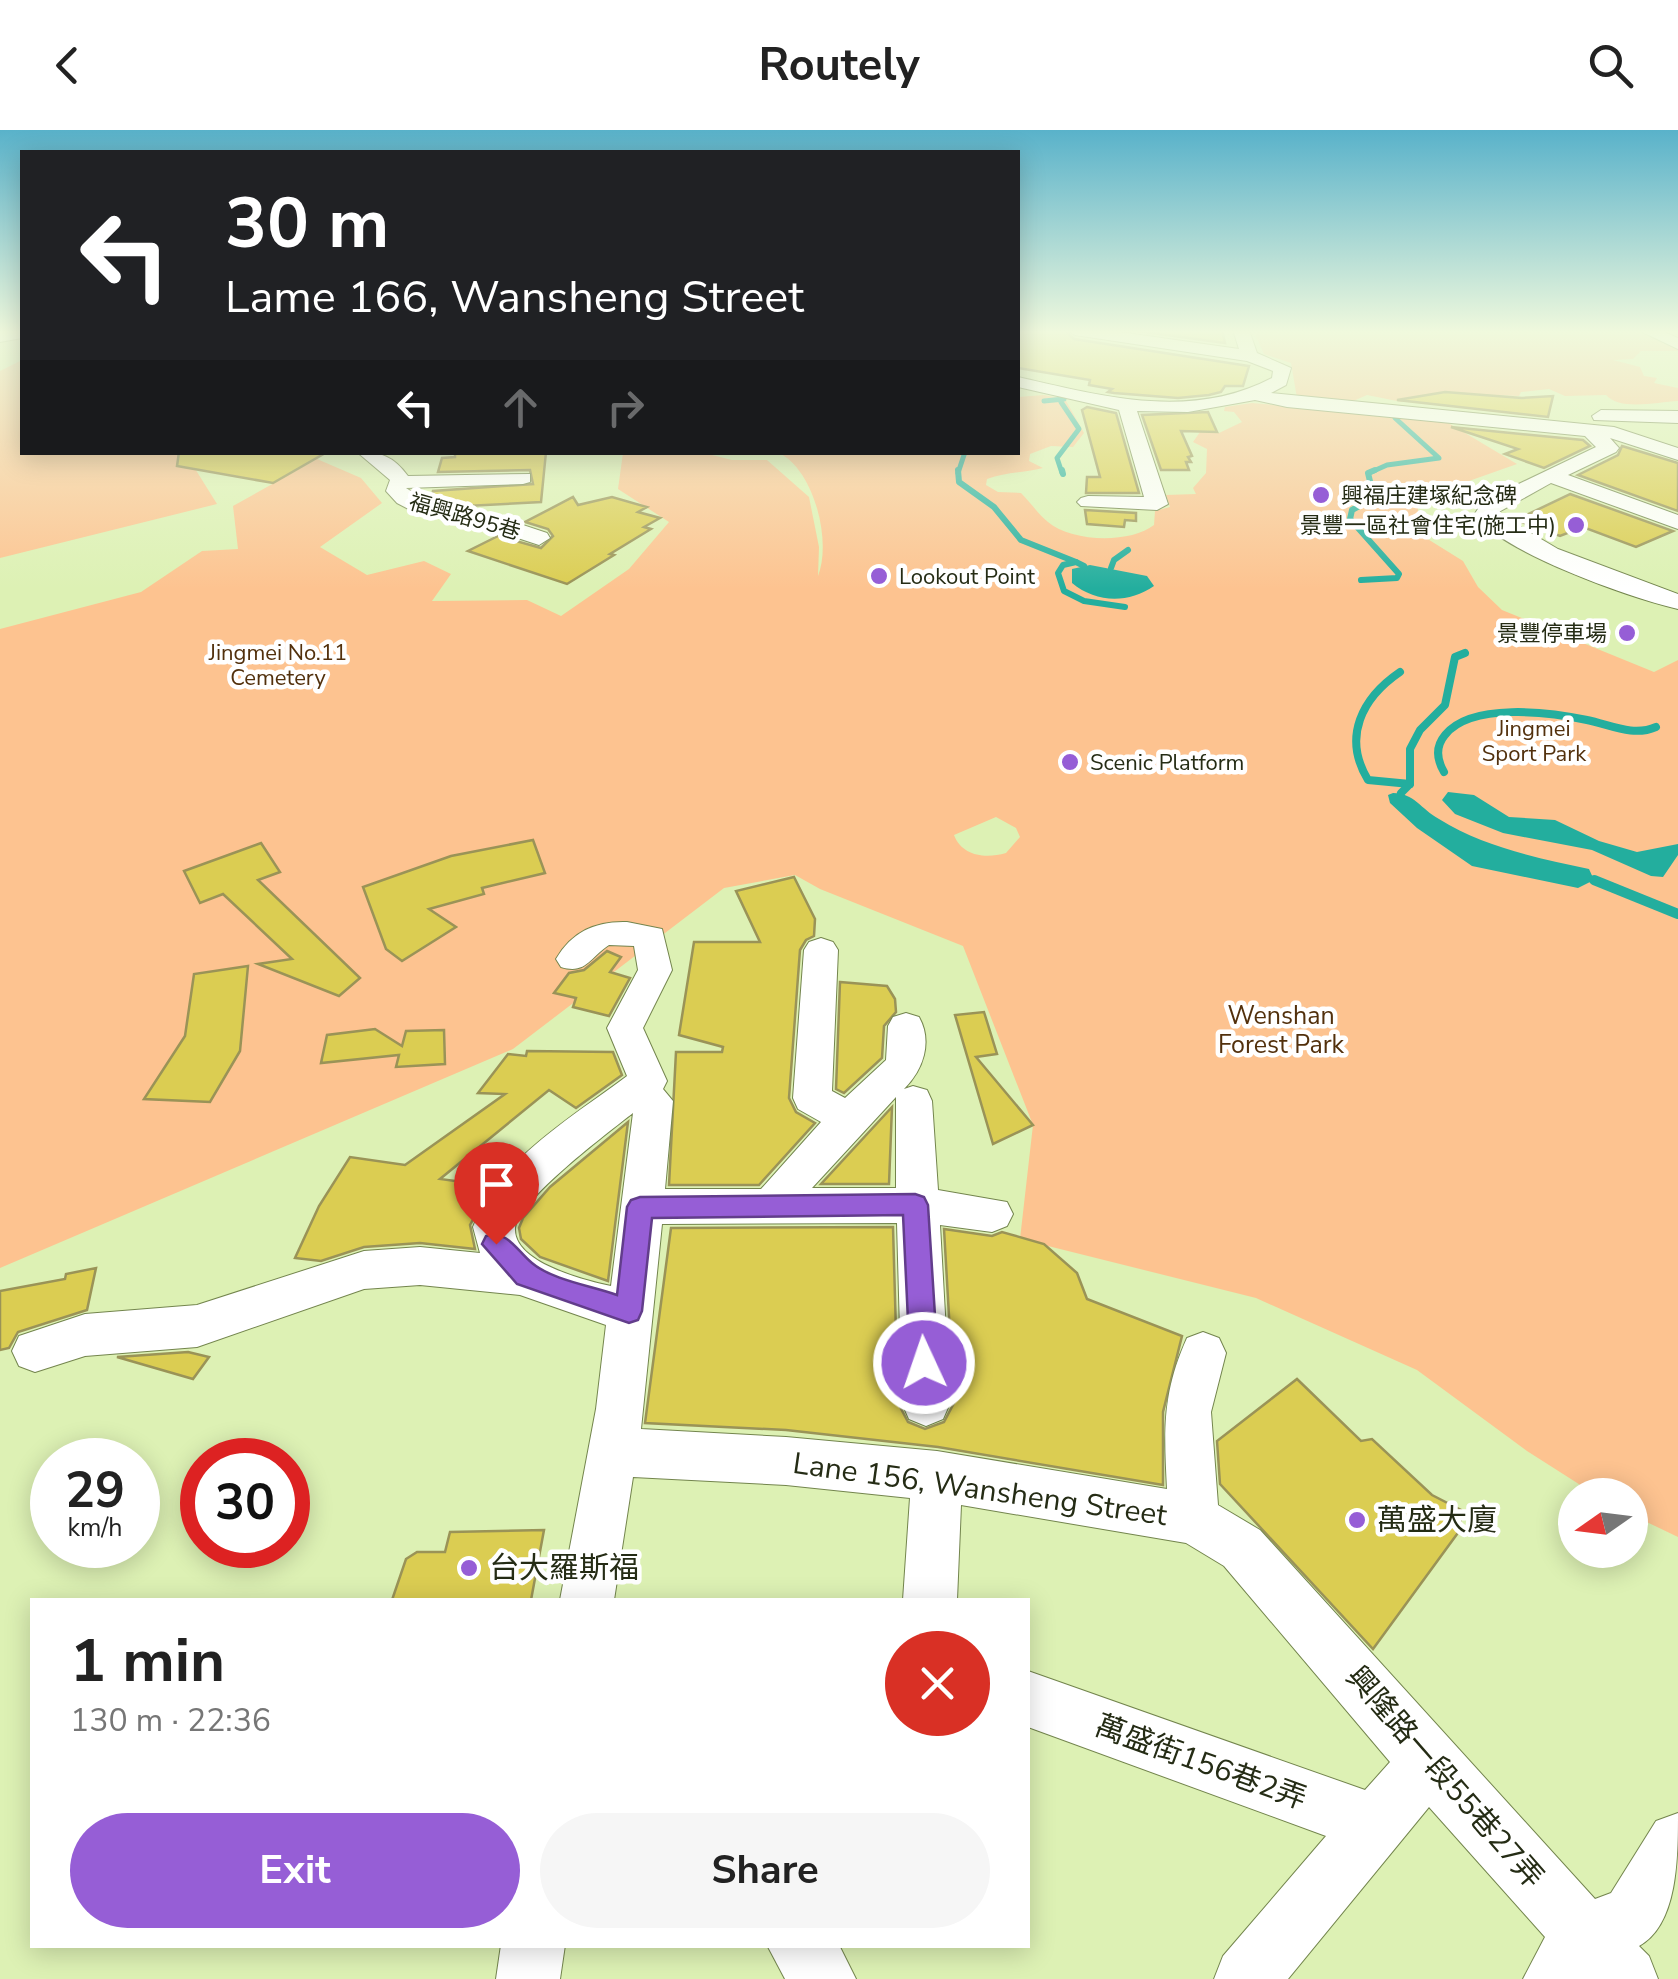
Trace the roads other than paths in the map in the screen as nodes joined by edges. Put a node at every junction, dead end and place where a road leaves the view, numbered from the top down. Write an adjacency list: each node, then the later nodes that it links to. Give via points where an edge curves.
1 (1116, 416): 11 (street, via 1157,504)
2 (1432, 416): 5 (street)
3 (1606, 416): 4 (street)
4 (1678, 417)
5 (1592, 432): 6 (street); 8 (street, via 1609,448)
6 (1678, 454)
7 (372, 455): 10 (street, 福興路95巷, via 392,466)
8 (1550, 476): 12 (street); 14 (street, via 1490,505 1485,515 1530,543)
9 (523, 478): 10 (street)
10 (402, 482): 13 (street, 福興路95巷, via 396,491 413,504)
11 (1088, 502)
12 (1678, 522)
13 (540, 538)
14 (1678, 602)
15 (821, 950): 20 (street, via 812,1098)
16 (574, 959): 25 (street, via 585,942 612,931 650,937 656,970 625,1028 648,1081 551,1156 499,1210 496,1244)
17 (906, 1026): 20 (street, via 905,1065)
18 (654, 1100): 23 (street)
19 (913, 1101): 22 (street)
20 (848, 1119): 21 (street)
21 (774, 1204): 22 (street); 23 (street)
22 (915, 1205): 24 (street); 29 (street)
23 (640, 1207): 26 (street)
24 (992, 1214)
25 (526, 1276): 26 (street); 27 (street, via 420,1266 364,1270 197,1326 85,1335)
26 (629, 1311): 30 (street)
27 (35, 1352)
28 (1203, 1353): 32 (street, via 1187,1412)
29 (926, 1403)
30 (614, 1452): 31 (street, Lane 156, Wansheng Street); 33 (street)
31 (937, 1476): 32 (street, Lane 156, Wansheng Street); 34 (street)
32 (1194, 1520): 35 (street, Lane 156, Wansheng Street, via 1242,1548)
33 (587, 1598)
34 (930, 1598)
35 (1307, 1619): 37 (street, 興隆路一段55巷27弄)
36 (1030, 1700): 38 (street, 萬盛街156巷2弄)
37 (1428, 1762): 38 (street); 42 (street, 興隆路一段55巷27弄)
38 (1375, 1824): 45 (street)
39 (1678, 1843): 42 (street, 興隆路一段55巷27弄, via 1632,1917)
40 (533, 1948): 43 (street)
41 (801, 1948): 44 (street)
42 (1589, 1964)
43 (528, 1979)
44 (824, 1979)
45 (1246, 1979)

